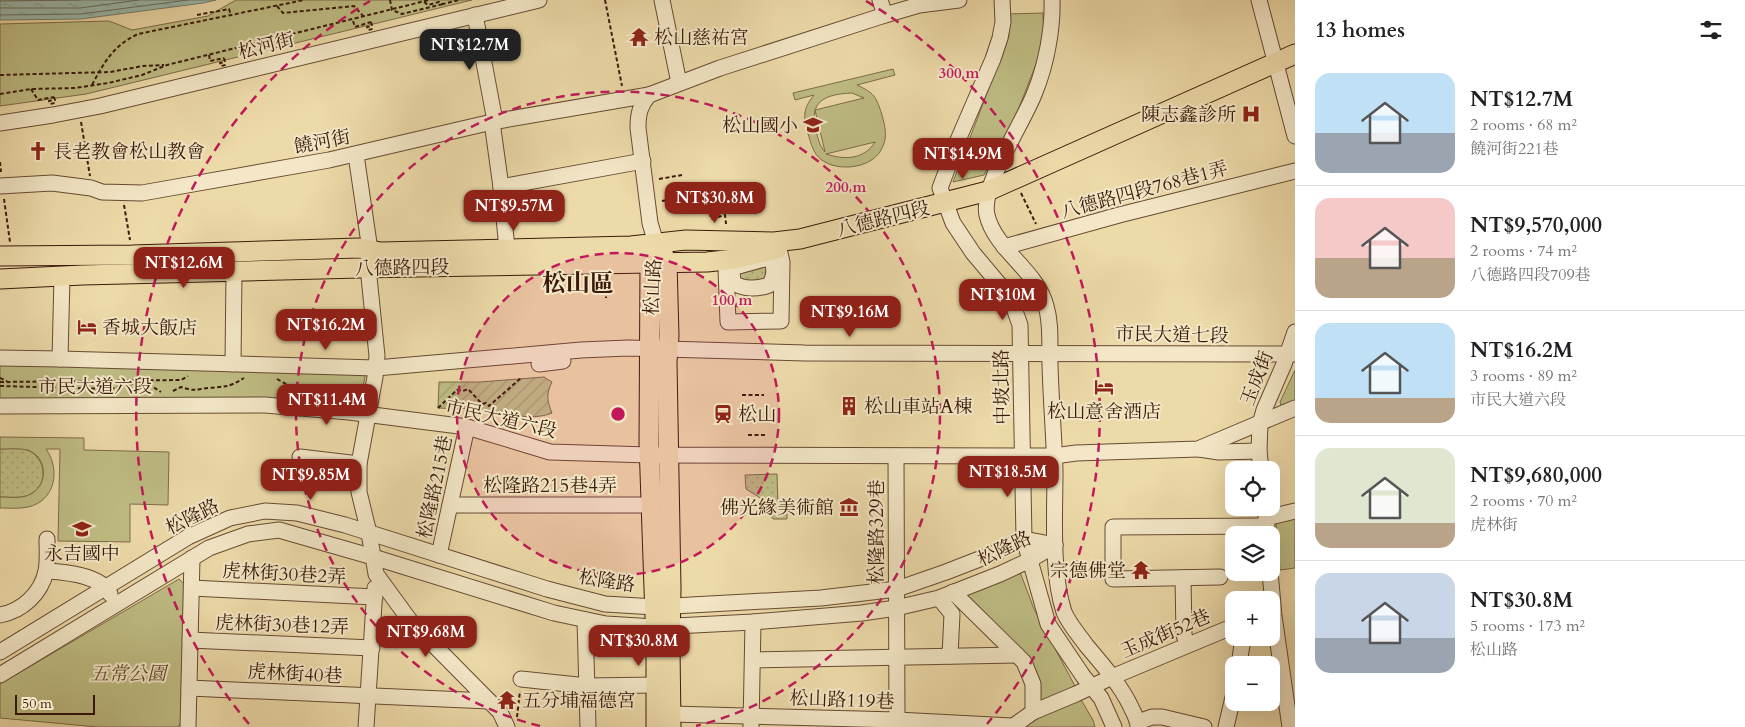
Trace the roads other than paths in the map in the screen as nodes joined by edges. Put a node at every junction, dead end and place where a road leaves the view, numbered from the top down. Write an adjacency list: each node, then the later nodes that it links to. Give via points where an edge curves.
1 (539, 0): 9 (street, 松河街)
2 (662, 0): 13 (street)
3 (880, 0): 10 (street)
4 (959, 0): 8 (street)
5 (1002, 0): 24 (street, 中坡北路, via 1000,38 940,188)
6 (1052, 0): 23 (street, via 1042,74)
7 (1259, 0): 12 (street)
8 (919, 2): 10 (street)
9 (475, 15): 15 (street); 16 (street, 松河街, via 80,110)
10 (885, 15): 13 (street)
11 (1295, 54): 12 (main road, 八德路四段)
12 (1275, 63): 17 (street); 23 (main road, 八德路四段)
13 (679, 83): 14 (street)
14 (649, 95): 15 (street, 饒河街); 19 (street, via 641,104 638,118)
15 (494, 122): 18 (street, 饒河街); 22 (street)
16 (0, 123)
17 (1295, 136)
18 (356, 155): 21 (street, 饒河街, via 142,193 102,192 52,183); 30 (street)
19 (643, 162): 22 (street); 25 (street, via 650,223)
20 (1295, 171): 27 (street, 八德路四段768巷1弄)
21 (2, 185)
22 (502, 187): 28 (street)
23 (988, 191): 24 (main road, 八德路四段); 27 (street, via 986,214)
24 (945, 202): 26 (main road, 八德路四段); 39 (street, 中坡北路, via 953,224 1010,296 1020,325)
25 (656, 243): 26 (main road, 八德路四段, via 686,240); 28 (main road, 八德路四段); 31 (main road, 松山路)
26 (777, 246): 32 (main road, 八德路四段); 32 (street, via 782,262 781,321 728,322 726,270)
27 (1004, 247): 40 (street, via 1038,286 1050,328)
28 (507, 249): 30 (main road, 八德路四段, via 381,252)
29 (7, 256): 30 (main road, 八德路四段, via 359,248)
30 (369, 259): 31 (main road, 八德路四段); 33 (main road, 八德路四段); 46 (street)
31 (659, 262): 32 (main road, 八德路四段); 37 (main road, 松山路)
32 (735, 263)
33 (234, 271): 34 (main road, 八德路四段); 43 (street)
34 (62, 276): 35 (main road, 八德路四段); 42 (street)
35 (0, 279)
36 (1295, 332): 41 (street, 玉成街)
37 (659, 349): 38 (street, 市民大道六段); 39 (street, 市民大道六段); 58 (main road, 松山路); 59 (main road, 松山路, via 667,362)
38 (581, 350): 44 (street, via 562,361); 46 (street, 市民大道六段)
39 (1020, 353): 40 (street, 市民大道六段); 61 (street, 中坡北路)
40 (1049, 353): 41 (street, 市民大道七段); 62 (street)
41 (1291, 354): 52 (street, 玉成街)
42 (60, 359): 43 (street, 市民大道六段); 45 (street, 市民大道六段)
43 (233, 364): 46 (street, 市民大道六段)
44 (539, 364)
45 (4, 368)
46 (376, 368): 51 (street)
47 (31, 395): 48 (street)
48 (0, 400)
49 (0, 406): 51 (street, 市民大道六段, via 265,405)
50 (1295, 408): 52 (street)
51 (368, 416): 53 (street, 市民大道六段); 65 (street)
52 (1260, 424): 55 (street); 56 (street, 玉成街)
53 (467, 427): 57 (street, 市民大道六段, via 550,452); 66 (street, 松隆路215巷)
54 (548, 441): 57 (street, via 571,444)
55 (1198, 449): 56 (street); 62 (street)
56 (1259, 451): 64 (street, 玉成街)
57 (583, 453): 58 (street, 市民大道六段)
58 (649, 455): 59 (street, 市民大道六段); 67 (main road, 松山路)
59 (669, 455): 60 (street, 市民大道六段); 88 (main road, 松山路)
60 (896, 456): 61 (street, 市民大道六段); 84 (street, 松隆路329巷)
61 (1022, 456): 62 (street, 市民大道六段); 72 (street, 中坡北路)
62 (1054, 456): 73 (street)
63 (300, 457): 65 (street)
64 (1260, 461)
65 (359, 464): 70 (street, via 359,492)
66 (450, 505): 67 (street, 松隆路215巷4弄); 74 (street, 松隆路215巷)
67 (651, 505): 88 (main road, 松山路)
68 (1295, 511): 69 (street)
69 (1266, 522): 80 (street, via 1113,527 1113,579)
70 (369, 533): 74 (street, 松隆路); 75 (street); 82 (street, 松隆路, via 296,513 265,511 230,518 188,537)
71 (47, 539): 78 (street)
72 (1024, 539): 73 (street, 松隆路); 77 (street, 中坡北路); 84 (street, 松隆路, via 954,569)
73 (1055, 545): 77 (street, 松隆路); 105 (street, via 1065,613 1072,627)
74 (439, 555): 88 (street, 松隆路, via 605,604)
75 (373, 557): 76 (street, 松隆路, via 279,530 248,534); 79 (street); 91 (street, 松隆路)
76 (192, 558): 83 (street); 87 (street, 松隆路)
77 (1030, 560): 85 (street, 松隆路); 109 (street, 中坡北路, via 1048,624)
78 (46, 571): 82 (street, via 70,572); 90 (street, via 34,596 22,608)
79 (376, 574): 86 (street); 112 (street, via 411,622)
80 (1183, 578): 81 (street); 96 (street, via 1184,635)
81 (1220, 578)
82 (107, 586): 87 (street); 99 (street, 松隆路)
83 (192, 588): 86 (street, 虎林街30巷2弄); 95 (street)
84 (897, 588): 88 (street, 松隆路, via 820,598); 89 (street, 松隆路329巷)
85 (946, 595): 89 (street, 松隆路); 100 (street); 101 (street, via 952,614)
86 (375, 597): 98 (street)
87 (115, 604): 104 (street, 松隆路)
88 (662, 607): 93 (main road, 松山路)
89 (896, 608): 92 (street, 松隆路); 102 (street, 松隆路329巷)
90 (0, 615)
91 (585, 620): 93 (street, 松隆路); 108 (street)
92 (753, 622): 93 (street, 松隆路); 103 (street)
93 (662, 627): 107 (main road, 松山路); 116 (main road, 松山路)
94 (1225, 630): 96 (street, 玉成街52巷)
95 (190, 640): 98 (street, 虎林街30巷12弄); 110 (street)
96 (1188, 644): 105 (street, 玉成街52巷)
97 (1277, 646): 128 (street)
98 (372, 648): 111 (street)
99 (0, 652)
100 (1017, 655): 101 (street); 114 (street, via 1024,662 1033,684)
101 (950, 656): 102 (street)
102 (896, 657): 103 (street); 115 (street, 松隆路329巷)
103 (753, 660): 117 (street)
104 (0, 674)
105 (1112, 676): 109 (street, 玉成街52巷); 118 (street)
106 (521, 679): 108 (street)
107 (656, 685): 108 (street); 123 (main road, 松山路)
108 (587, 686): 122 (street)
109 (1092, 687): 114 (street, 玉成街52巷); 125 (street, 中坡北路, via 1101,698)
110 (189, 688): 111 (street, 虎林街40巷); 120 (street)
111 (368, 696): 112 (street, 虎林街40巷); 121 (street)
112 (489, 701): 119 (street, via 500,712)
113 (1230, 711): 127 (street)
114 (1033, 712): 124 (street, 玉成街52巷)
115 (897, 720): 117 (street, 松山路119巷); 124 (street, 松山路119巷)
116 (671, 721): 117 (street, 松山路119巷)
117 (751, 722)
118 (1138, 724): 126 (street, via 1152,717)
119 (506, 726)
120 (188, 727)
121 (366, 727)
122 (588, 727)
123 (656, 727)
124 (1012, 727)
125 (1114, 727)
126 (1204, 727)
127 (1226, 727)
128 (1290, 727)

